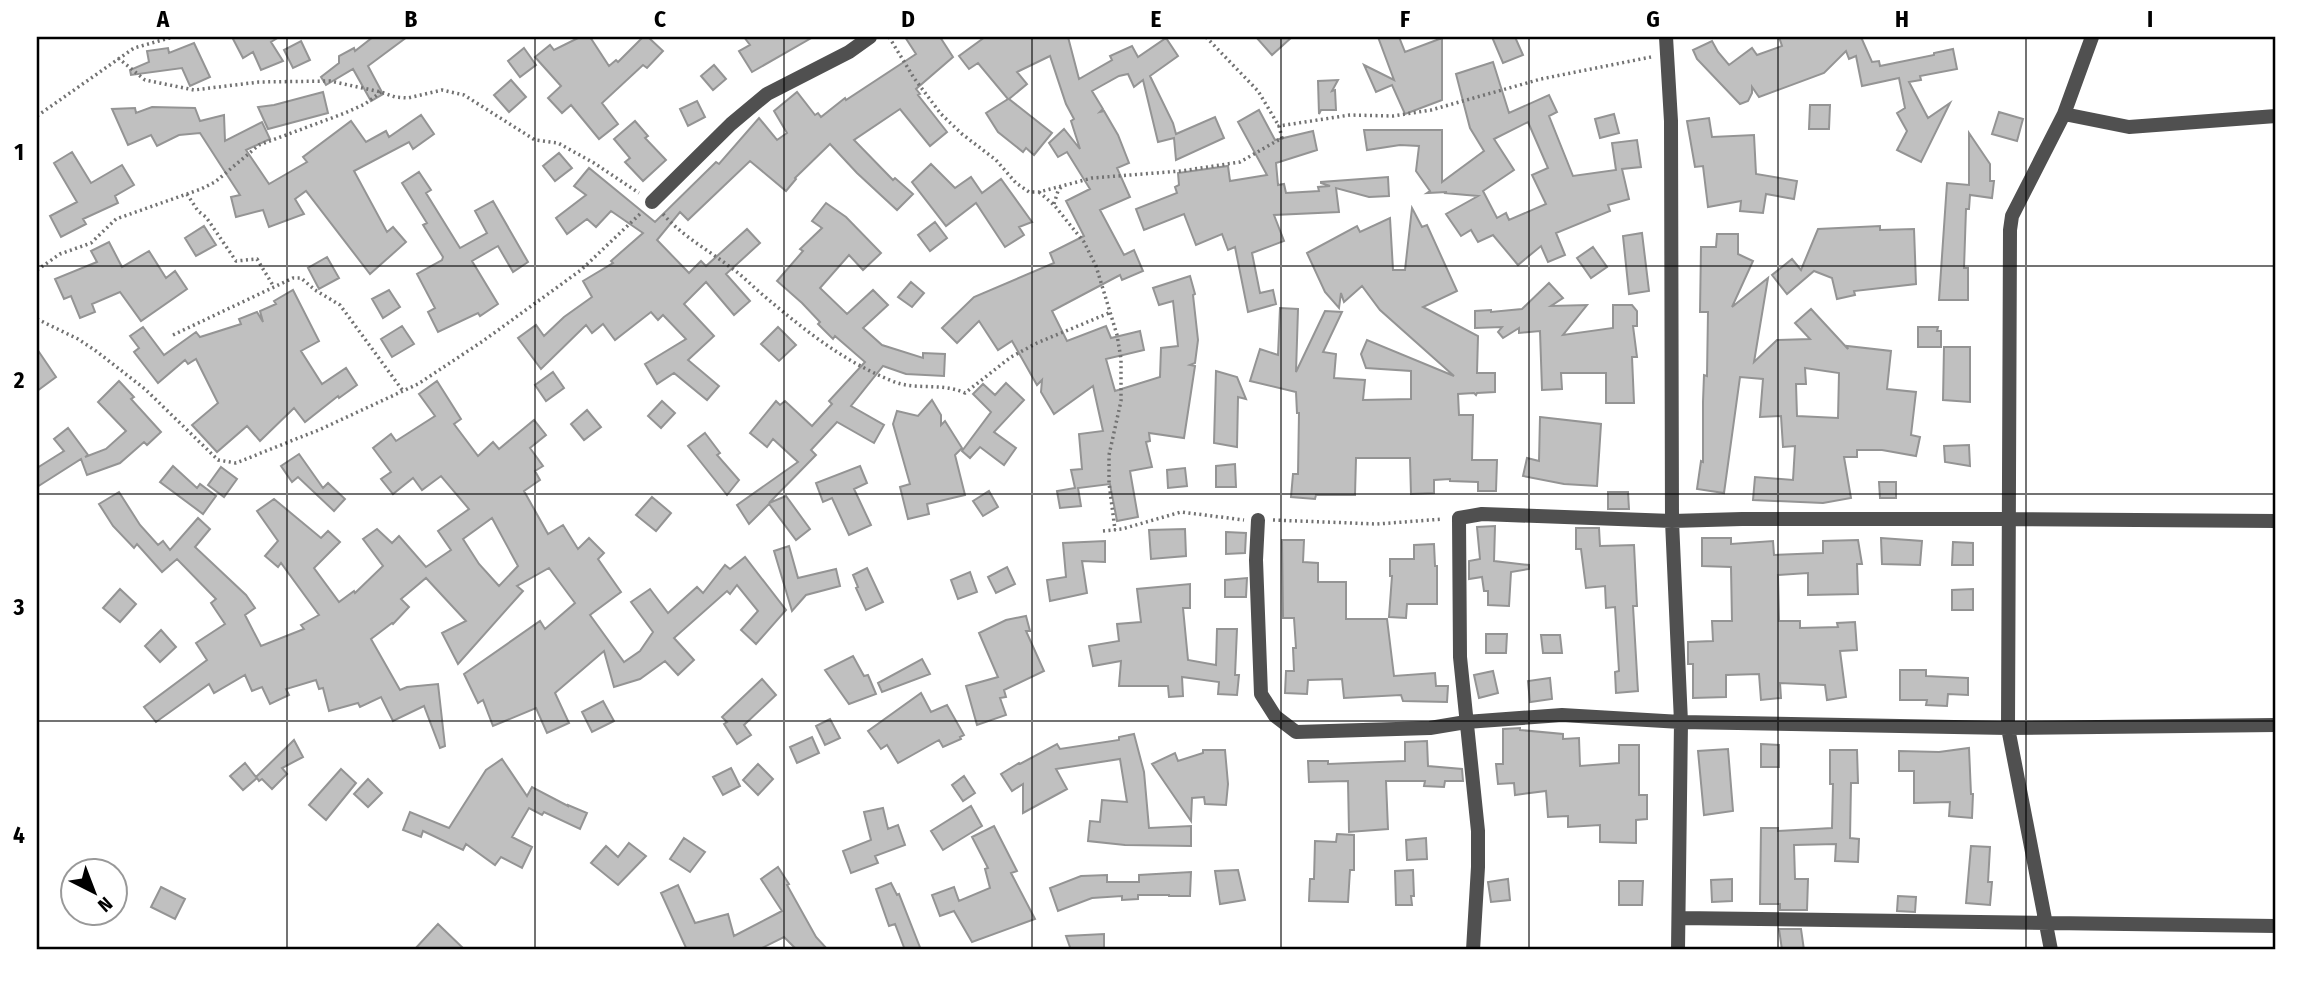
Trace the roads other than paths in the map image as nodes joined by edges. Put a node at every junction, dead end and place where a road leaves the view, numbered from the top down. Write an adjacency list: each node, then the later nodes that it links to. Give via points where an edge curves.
1 (870, 37): 6 (street, via 767,94)
2 (1666, 37): 9 (street, via 1671,121)
3 (2092, 37): 4 (street)
4 (2064, 114): 5 (street, via 2129,127); 7 (street, via 2012,216 2010,230)
5 (2276, 116)
6 (652, 202)
7 (2009, 519): 9 (street); 10 (street); 14 (street)
8 (1258, 520): 11 (street, via 1261,694 1275,716 1296,732 1430,728)
9 (1672, 521): 11 (street, via 1459,517 1460,657); 12 (street)
10 (2276, 521)
11 (1466, 722): 12 (street, via 1562,715); 18 (street, via 1478,831)
12 (1681, 722): 14 (street); 15 (street)
13 (2276, 725): 14 (street)
14 (2008, 728): 16 (street)
15 (1679, 918): 16 (street); 19 (street)
16 (2045, 923): 17 (street); 20 (street)
17 (2276, 926)
18 (1473, 950)
19 (1678, 950)
20 (2051, 950)

